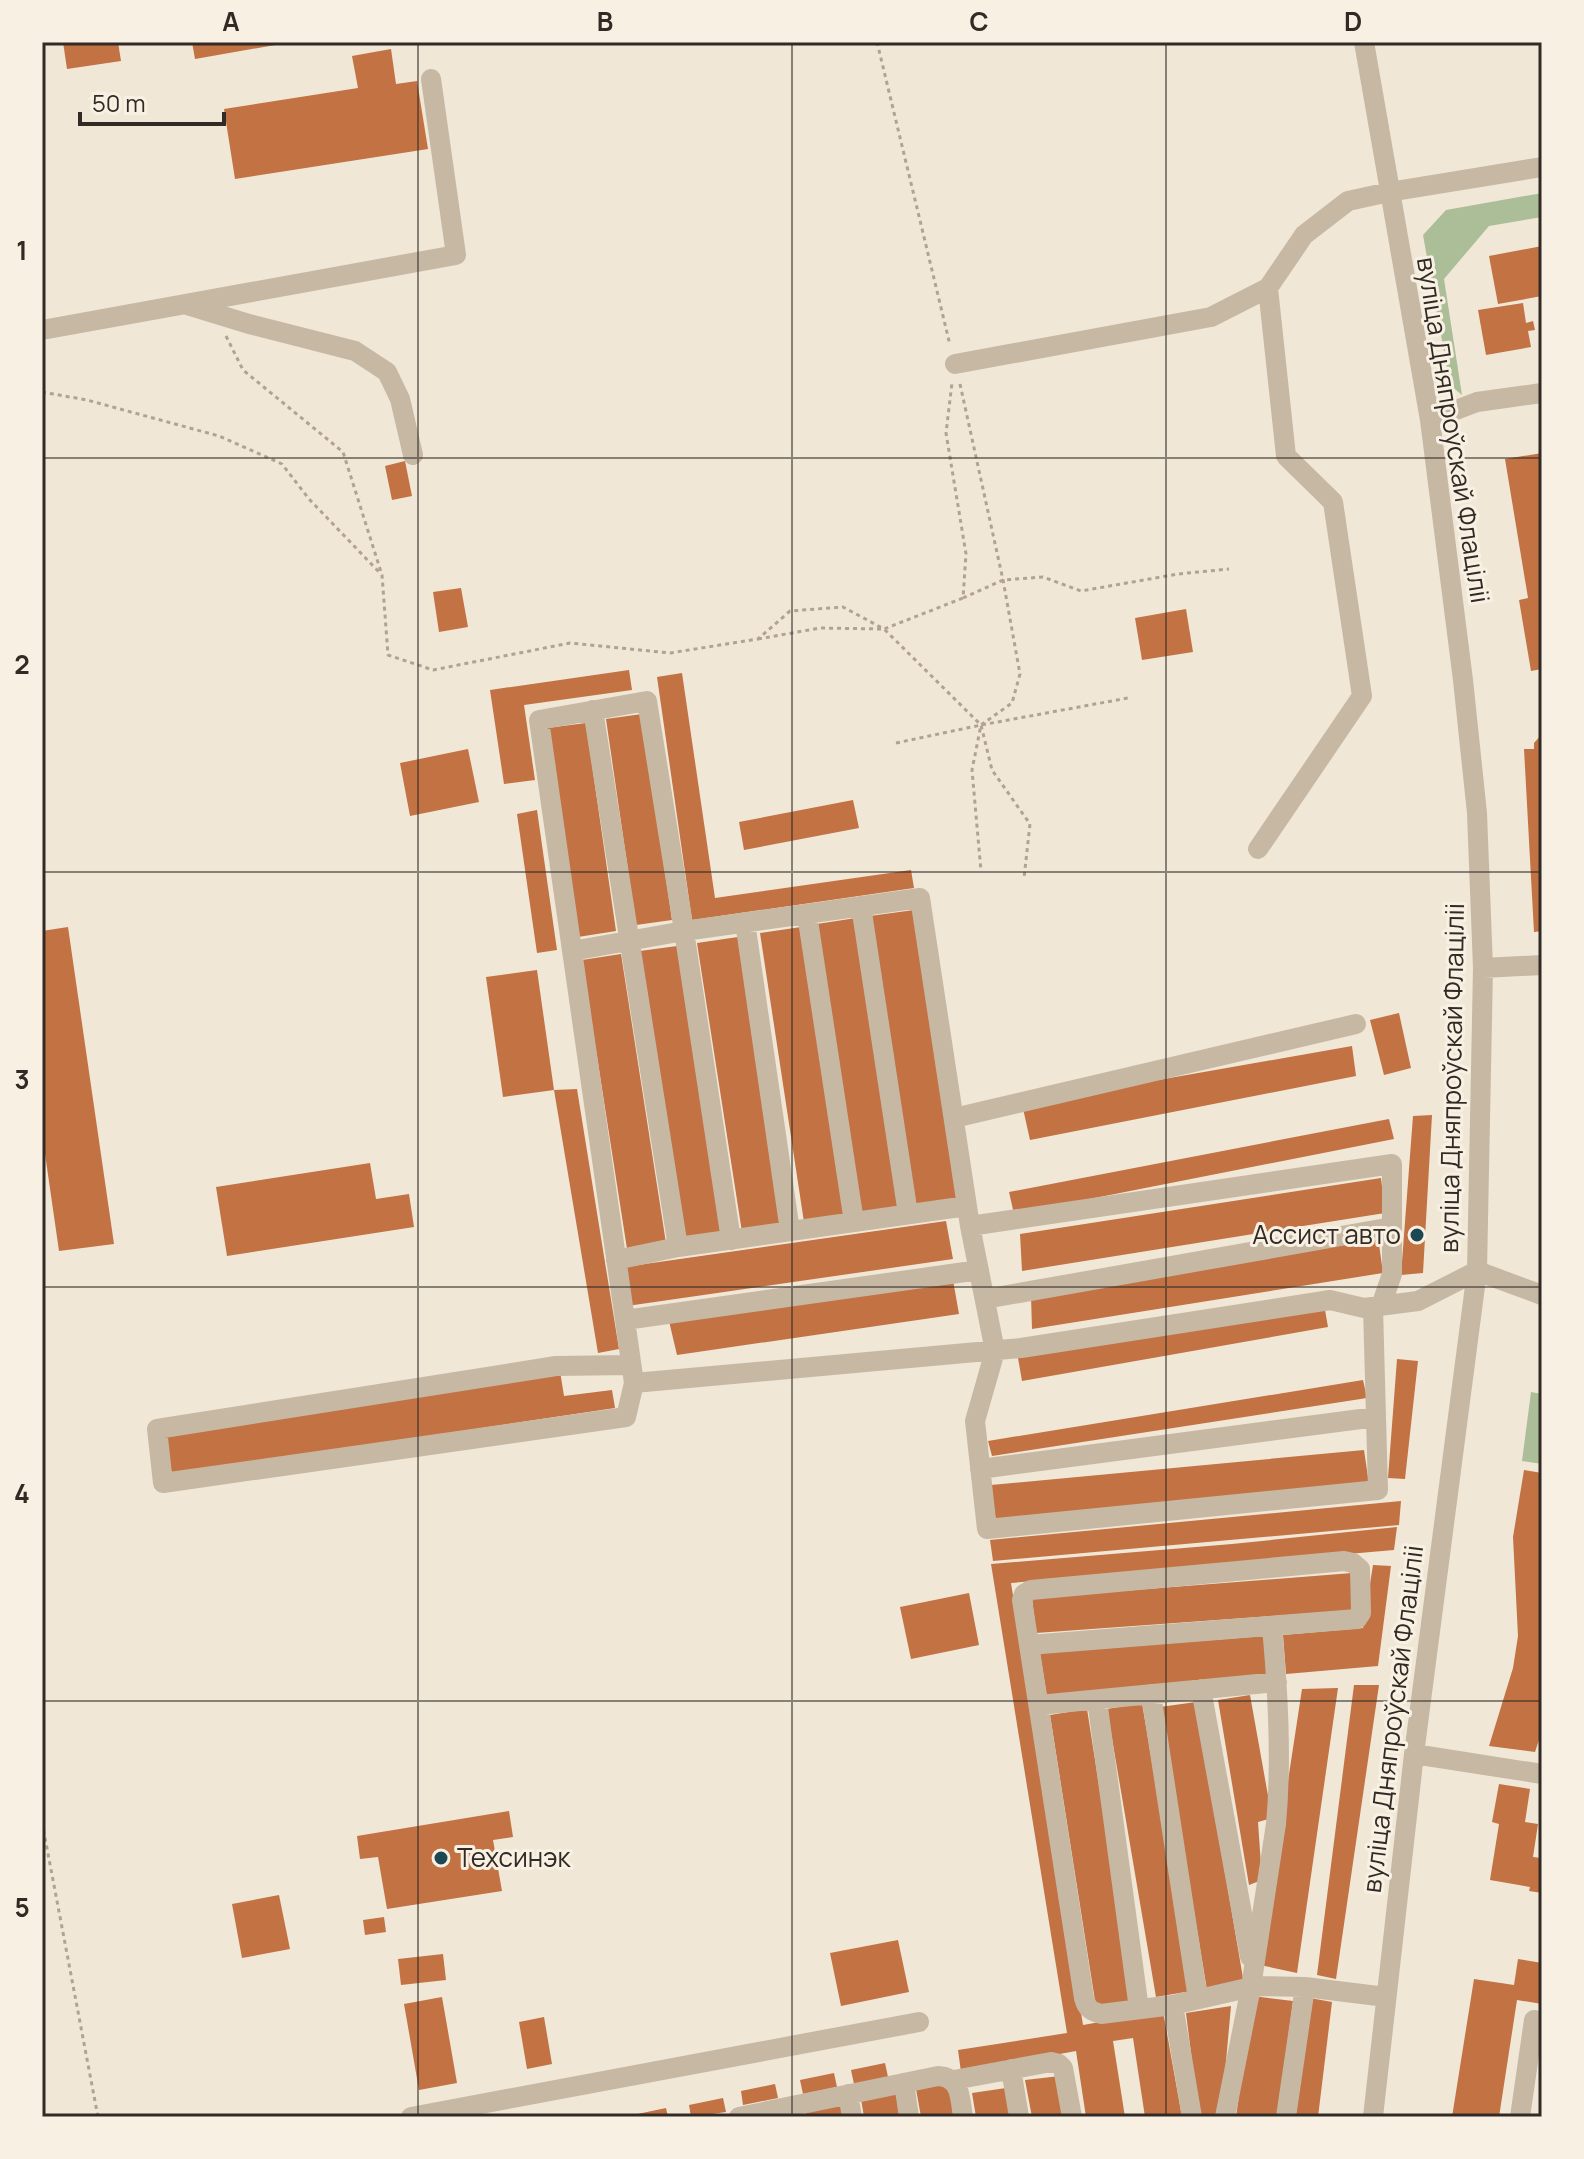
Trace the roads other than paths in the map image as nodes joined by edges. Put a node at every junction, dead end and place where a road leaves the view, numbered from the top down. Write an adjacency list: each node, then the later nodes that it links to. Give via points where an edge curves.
1 (1364, 42): 4 (street, вуліца Дняпроўскай Флаціліі)
2 (431, 79): 6 (street, via 456,255)
3 (1542, 167): 4 (street)
4 (1389, 192): 5 (street, via 1348,201 1304,235); 10 (street, вуліца Дняпроўскай Флаціліі)
5 (1268, 288): 8 (street, via 1211,317); 13 (street, via 1286,456 1333,502 1362,696)
6 (184, 304): 7 (street); 11 (street, via 355,351 387,372 400,399)
7 (42, 330)
8 (955, 364)
9 (1542, 393): 10 (street, via 1477,402)
10 (1430, 420): 21 (street, вуліца Дняпроўскай Флаціліі, via 1477,813)
11 (413, 455)
12 (593, 710): 17 (street, via 647,701); 18 (street); 19 (street, via 539,720)
13 (1258, 849)
14 (861, 906): 15 (street); 23 (street, via 920,898); 24 (street)
15 (807, 914): 16 (street); 26 (street)
16 (745, 922): 17 (street); 28 (street)
17 (684, 931): 18 (street); 29 (street)
18 (630, 941): 19 (street); 30 (street)
19 (572, 951): 31 (street)
20 (1542, 965): 21 (street)
21 (1483, 968): 33 (street, вуліца Дняпроўскай Флаціліі)
22 (1356, 1024): 23 (street)
23 (954, 1118): 25 (street)
24 (908, 1214): 25 (street); 26 (street)
25 (968, 1216): 27 (street, via 1392,1164); 32 (street)
26 (854, 1222): 28 (street)
27 (1392, 1227): 35 (street); 36 (street, via 1392,1274)
28 (790, 1231): 29 (street)
29 (731, 1240): 30 (street)
30 (678, 1247): 31 (street)
31 (616, 1260): 37 (street)
32 (979, 1270): 35 (street); 37 (street)
33 (1477, 1271): 34 (street); 36 (street, via 1418,1301); 49 (street, вуліца Дняпроўскай Флаціліі)
34 (1542, 1295)
35 (985, 1299): 38 (street)
36 (1377, 1306): 38 (street, via 1330,1300); 40 (street)
37 (625, 1320): 39 (street)
38 (995, 1351): 39 (street); 41 (street, via 975,1421)
39 (632, 1374): 39 (street, via 556,1366 157,1429 163,1483 626,1417)
40 (1376, 1417): 41 (street); 41 (street, via 1378,1490 987,1529)
41 (980, 1469)
42 (1272, 1627): 43 (street); 43 (street, via 1357,1619 1360,1569 1344,1561 1031,1590 1022,1600); 44 (street)
43 (1029, 1645): 48 (street)
44 (1277, 1682): 45 (street); 51 (street, via 1278,1803)
45 (1201, 1689): 46 (street); 51 (street)
46 (1151, 1694): 47 (street); 54 (street)
47 (1097, 1700): 48 (street); 56 (street)
48 (1039, 1705): 56 (street, via 1086,2007 1101,2014)
49 (1414, 1754): 50 (street); 53 (street, вуліца Дняпроўскай Флаціліі)
50 (1542, 1774)
51 (1252, 1980): 52 (street); 54 (street); 72 (street)
52 (1305, 1987): 53 (street); 73 (street)
53 (1386, 1997): 74 (street, вуліца Дняпроўскай Флаціліі)
54 (1198, 1999): 55 (street)
55 (1173, 2005): 56 (street); 71 (street)
56 (1139, 2009)
57 (919, 2022): 64 (street)
58 (1542, 2022): 75 (street, via 1534,2020)
59 (1011, 2069): 60 (street); 69 (street); 70 (street, via 1059,2064)
60 (954, 2080): 61 (street, via 938,2076); 68 (street)
61 (904, 2083): 62 (street); 67 (street)
62 (848, 2094): 63 (street); 66 (street)
63 (791, 2112): 65 (street)
64 (411, 2117)
65 (739, 2117)
66 (852, 2117)
67 (909, 2117)
68 (963, 2117)
69 (1019, 2117)
70 (1072, 2117)
71 (1192, 2117)
72 (1225, 2117)
73 (1286, 2117)
74 (1373, 2117)
75 (1520, 2117)

